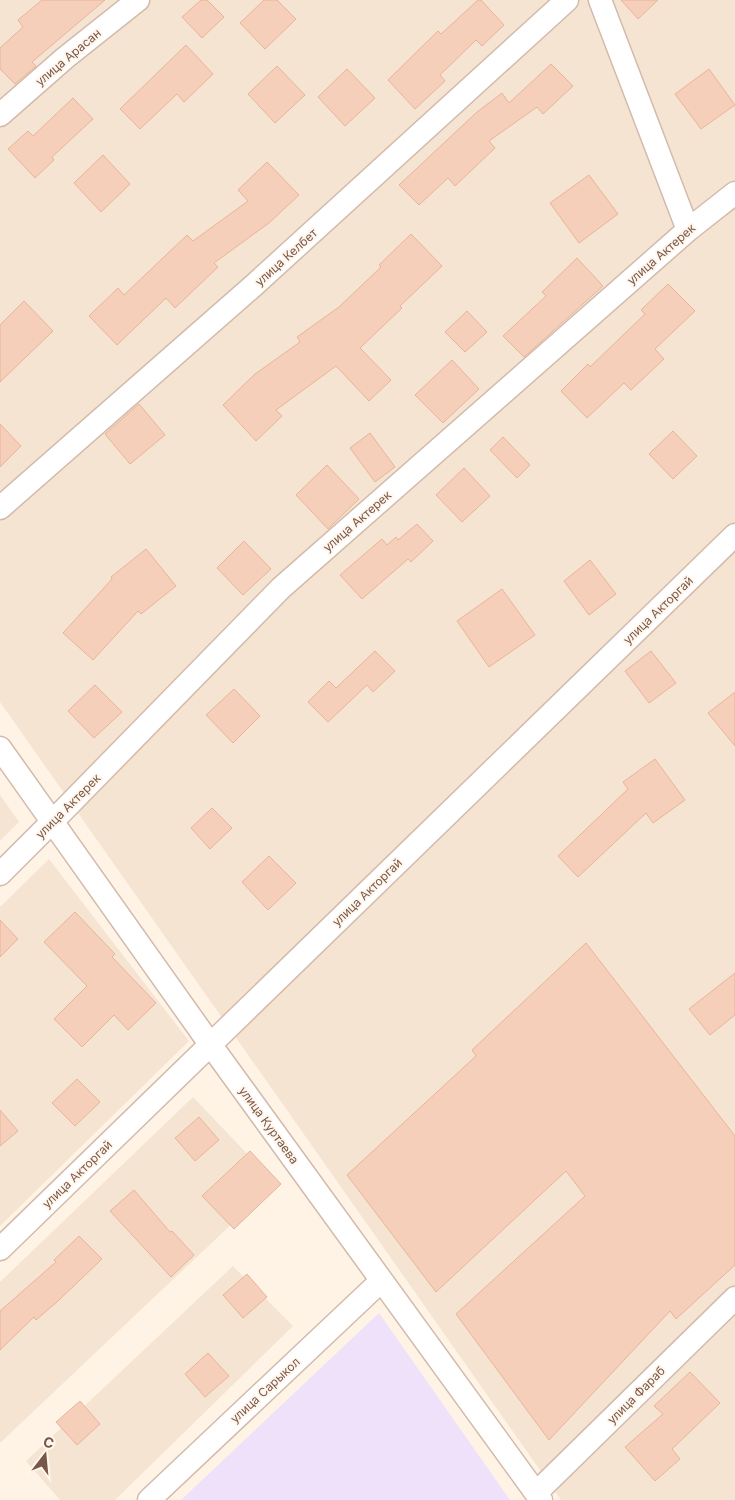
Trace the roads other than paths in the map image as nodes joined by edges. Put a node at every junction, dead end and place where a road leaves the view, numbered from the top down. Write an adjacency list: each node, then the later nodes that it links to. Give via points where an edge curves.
1 (138, 0): 4 (street, улица Арасан)
2 (567, 0): 7 (street, улица Келбет, via 252,287)
3 (600, 0): 6 (street)
4 (0, 115)
5 (735, 193): 6 (street, улица Актерек)
6 (688, 230): 10 (street, улица Актерек, via 281,588)
7 (0, 508)
8 (735, 535): 12 (street, улица Акторгай)
9 (0, 748): 10 (street, улица Куртаева)
10 (53, 821): 11 (street, улица Актерек); 12 (street, улица Куртаева)
11 (0, 874)
12 (210, 1044): 13 (street, улица Акторгай); 14 (street, улица Куртаева)
13 (0, 1249)
14 (381, 1281): 16 (street, улица Куртаева); 17 (street, улица Сарыкол)
15 (735, 1298): 16 (street, улица Фараб)
16 (538, 1497)
17 (149, 1500)

